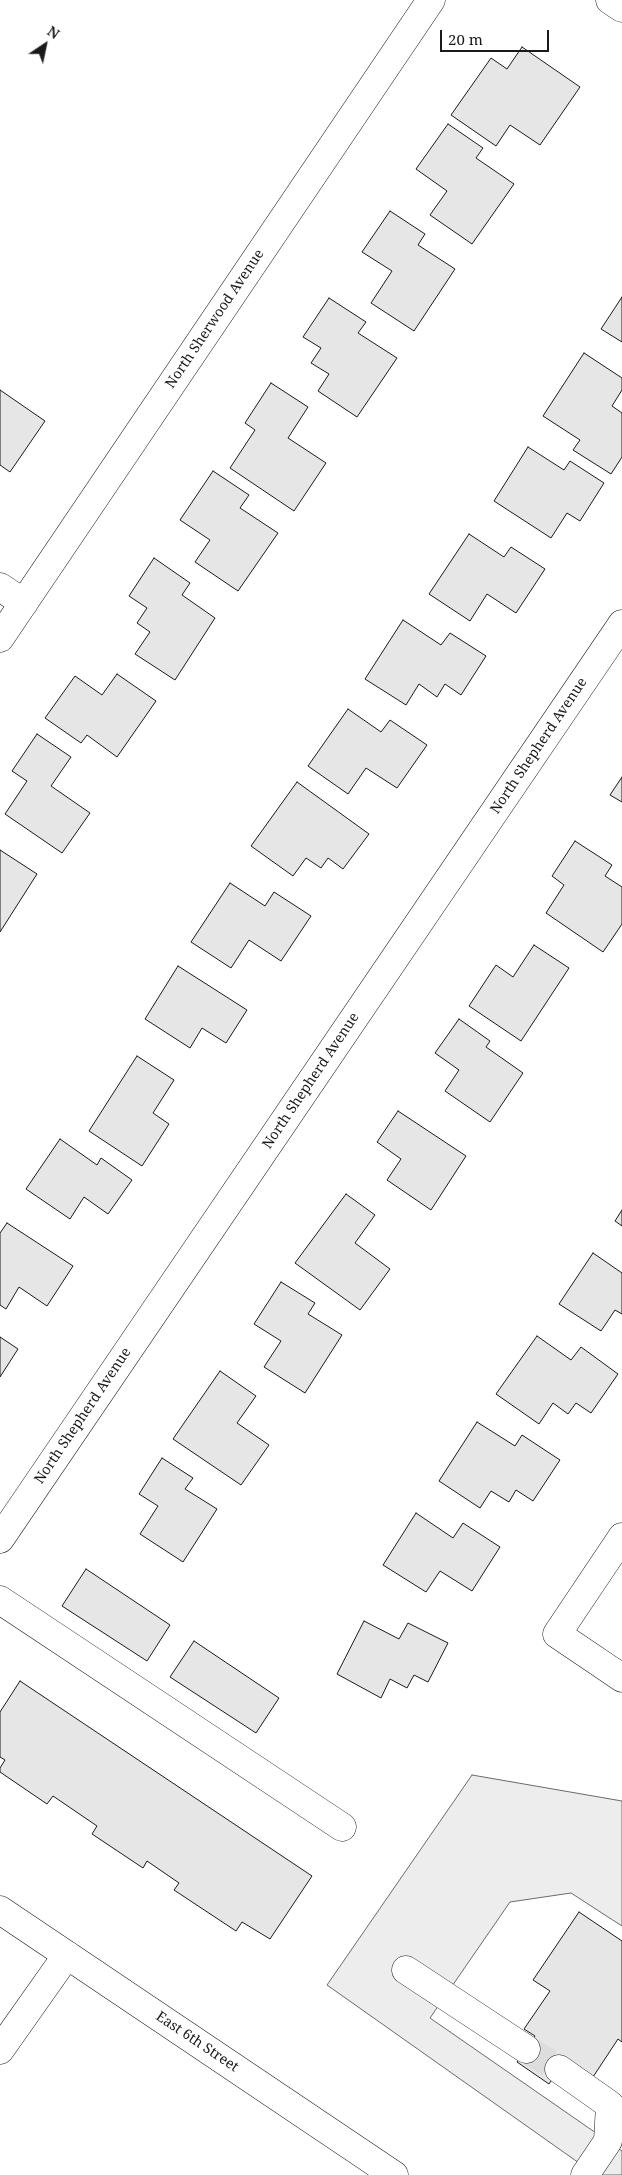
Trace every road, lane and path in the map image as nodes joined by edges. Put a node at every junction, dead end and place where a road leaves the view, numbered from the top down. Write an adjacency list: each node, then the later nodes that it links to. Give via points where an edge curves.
1 (431, 0): 5 (street, North Sherwood Avenue)
2 (610, 0): 3 (street)
3 (622, 8)
4 (0, 587): 5 (street)
5 (24, 603): 7 (street, North Sherwood Avenue)
6 (622, 624): 8 (street, North Shepherd Avenue)
7 (0, 638)
8 (3, 1526)
9 (622, 1537): 11 (street, via 557,1634)
10 (0, 1600): 12 (street)
11 (622, 1678)
12 (342, 1827)
13 (0, 1910): 14 (street, East 6th Street)
14 (67, 1955): 17 (street); 19 (street, East 6th Street)
15 (406, 1970): 16 (street)
16 (526, 2049)
17 (0, 2050)
18 (559, 2069): 20 (street, via 610,2105 608,2141)
19 (394, 2175)
20 (585, 2175)

